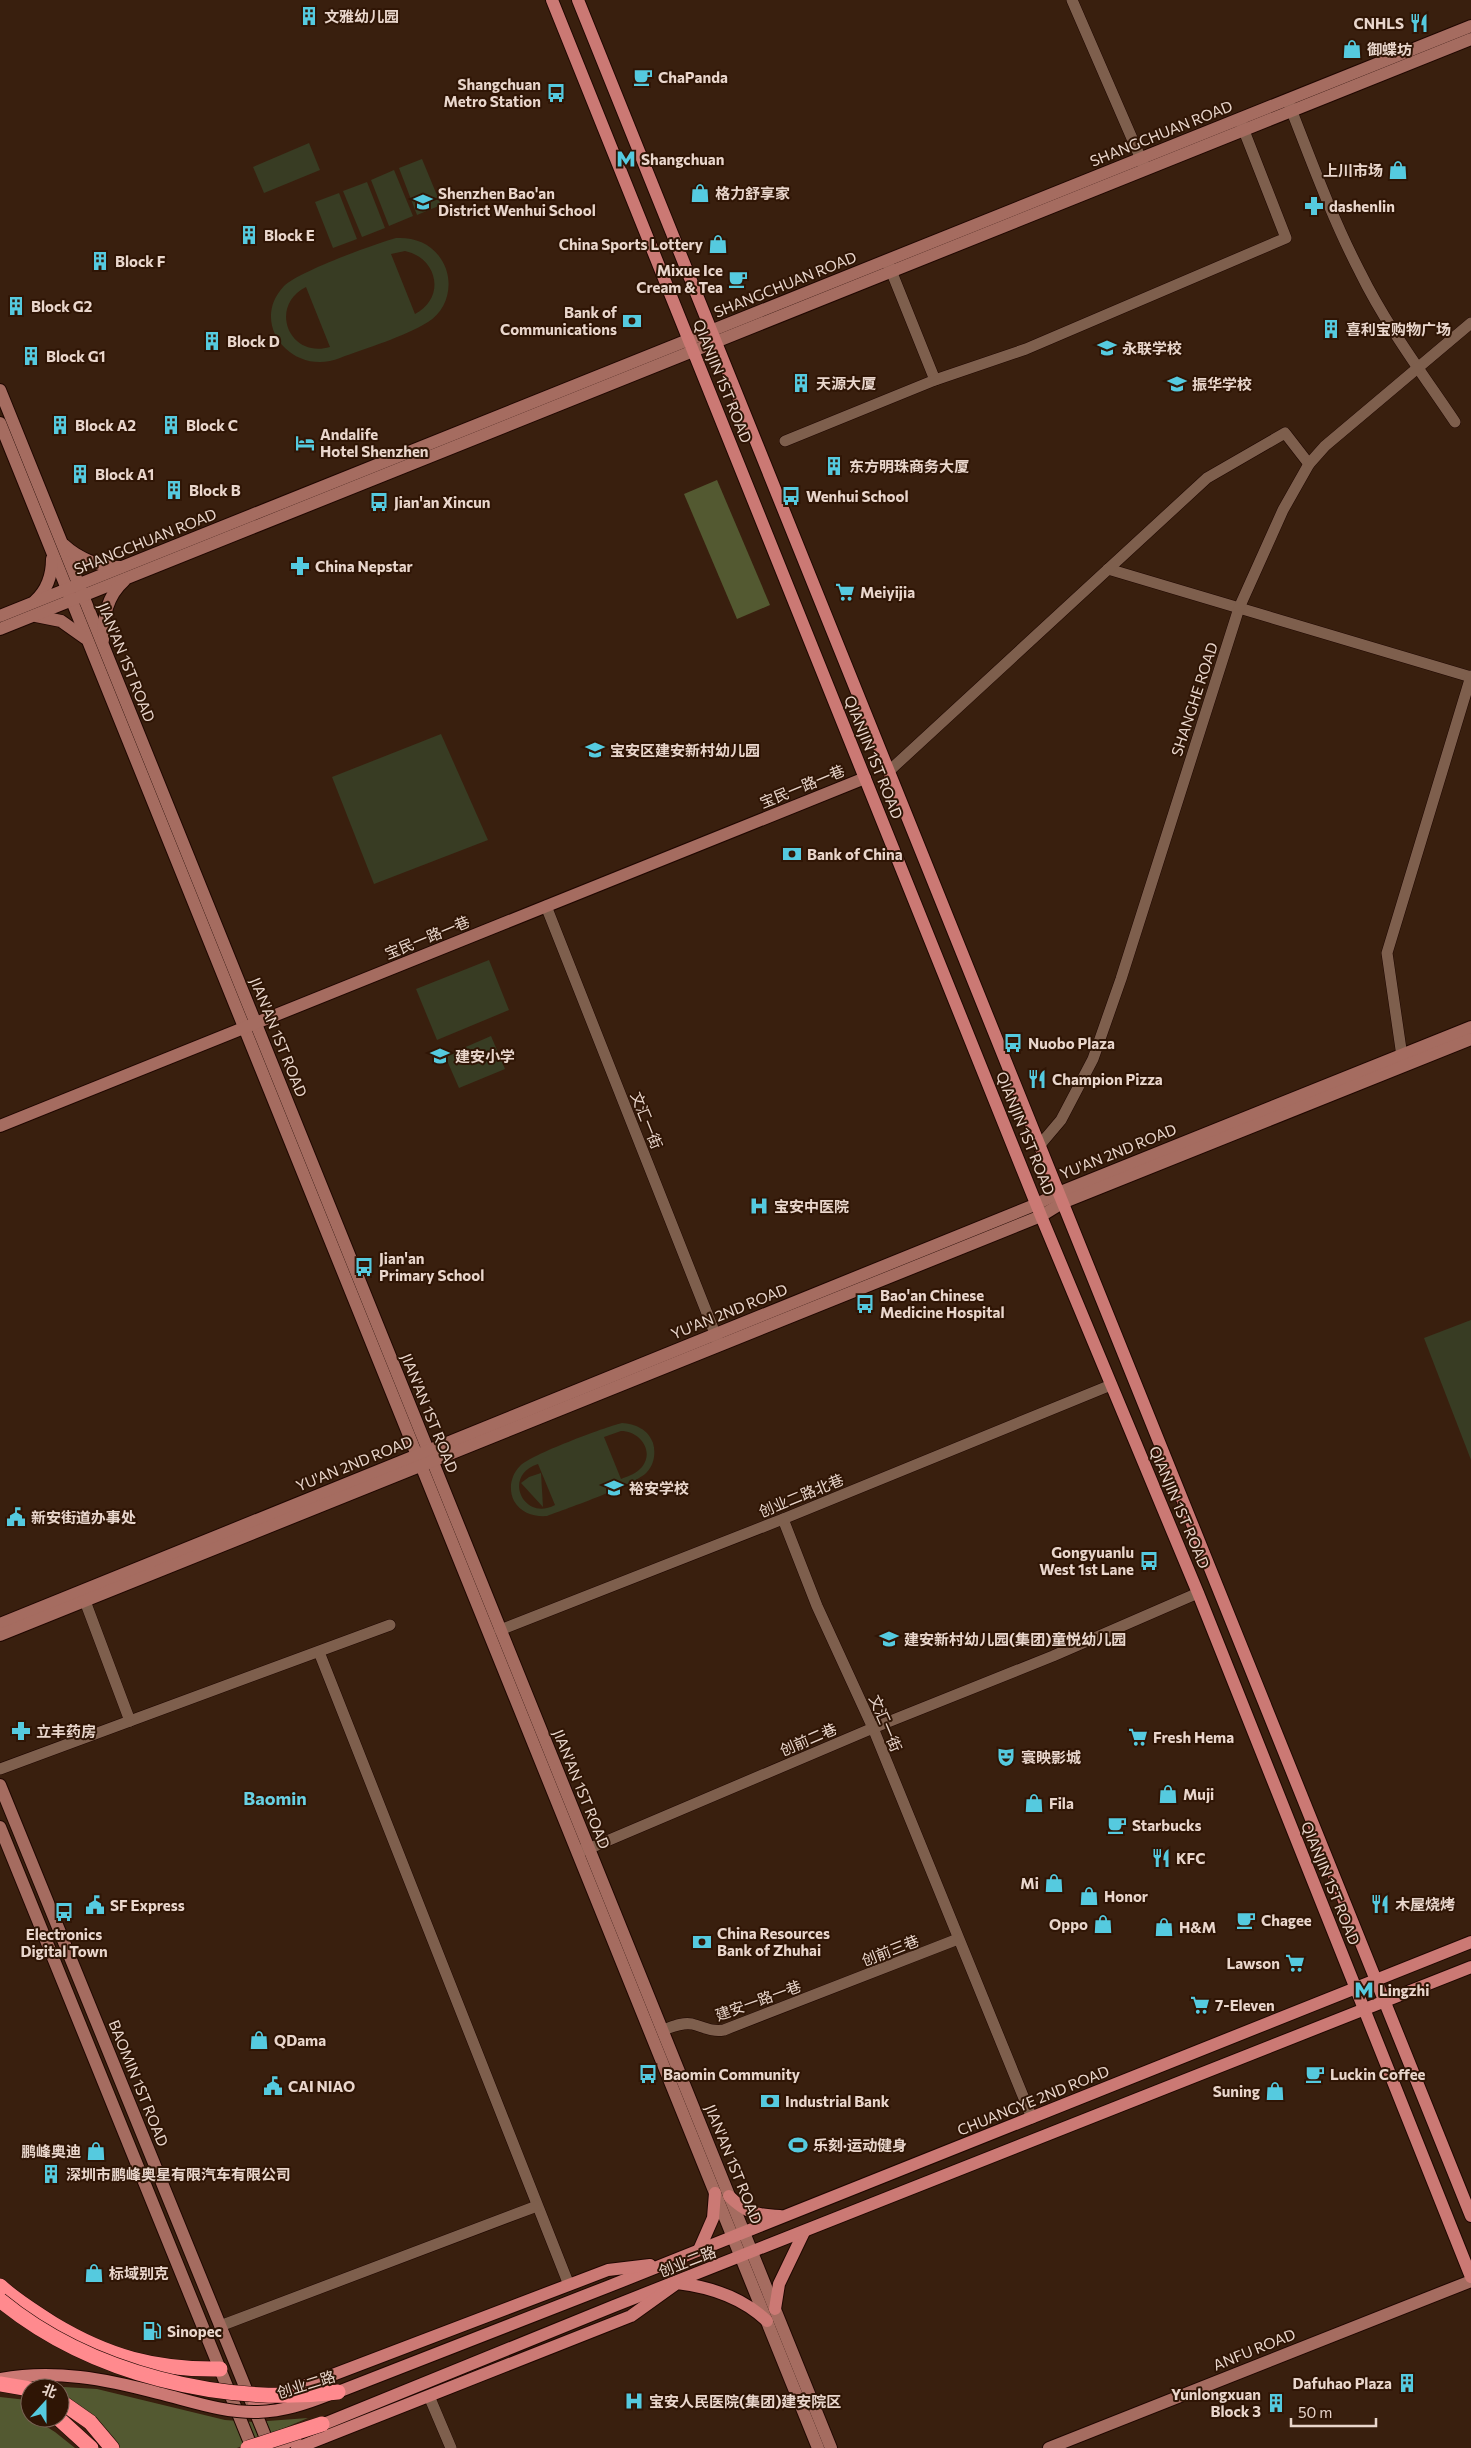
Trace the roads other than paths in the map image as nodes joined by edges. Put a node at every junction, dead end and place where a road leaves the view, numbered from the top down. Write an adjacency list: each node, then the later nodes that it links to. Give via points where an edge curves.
1 (552, 0): 12 (main road, QIANJIN 1ST ROAD)
2 (578, 0): 11 (main road, QIANJIN 1ST ROAD)
3 (1072, 0): 8 (street)
4 (1471, 26): 6 (main road, SHANGCHUAN ROAD)
5 (1471, 39): 6 (main road, SHANGCHUAN ROAD)
6 (1289, 106): 7 (main road, SHANGCHUAN ROAD); 13 (street, via 1360,273)
7 (1241, 125): 8 (main road, SHANGCHUAN ROAD); 14 (street, via 1286,238 1026,349)
8 (1143, 164): 9 (main road, SHANGCHUAN ROAD)
9 (889, 266): 11 (main road, SHANGCHUAN ROAD); 14 (street)
10 (1471, 323): 13 (street, SHANGHE ROAD)
11 (714, 337): 12 (main road, SHANGCHUAN ROAD); 33 (main road, QIANJIN 1ST ROAD)
12 (691, 345): 23 (main road, SHANGCHUAN ROAD); 34 (main road, QIANJIN 1ST ROAD)
13 (1418, 369): 16 (street); 19 (street, SHANGHE ROAD, via 1325,446)
14 (935, 380): 18 (street)
15 (0, 390): 20 (main road, JIAN'AN 1ST ROAD)
16 (1455, 422)
17 (0, 423): 21 (main road, JIAN'AN 1ST ROAD)
18 (785, 441)
19 (1309, 464): 22 (street, via 1285,433 1207,478); 26 (street, SHANGHE ROAD, via 1283,510)
20 (62, 544): 23 (main road, via 88,560); 24 (main road, JIAN'AN 1ST ROAD)
21 (51, 551): 25 (main road, JIAN'AN 1ST ROAD); 27 (main road, via 49,581)
22 (1108, 569): 26 (street); 33 (street)
23 (125, 573): 24 (main road, SHANGCHUAN ROAD); 31 (main road, via 107,606)
24 (81, 590): 25 (main road, SHANGCHUAN ROAD); 31 (main road, JIAN'AN 1ST ROAD)
25 (69, 595): 27 (main road, SHANGCHUAN ROAD); 30 (main road, JIAN'AN 1ST ROAD)
26 (1239, 608): 32 (street); 41 (street, SHANGHE ROAD, via 1093,1059 1061,1120)
27 (34, 609): 28 (main road, SHANGCHUAN ROAD); 29 (main road, SHANGCHUAN ROAD); 30 (main road, via 61,621)
28 (0, 616)
29 (0, 629)
30 (87, 640): 36 (main road, JIAN'AN 1ST ROAD)
31 (103, 645): 36 (main road, JIAN'AN 1ST ROAD)
32 (1471, 677): 39 (street, via 1387,952)
33 (888, 772): 41 (main road, QIANJIN 1ST ROAD)
34 (865, 778): 35 (main road, 宝民一路一巷); 43 (main road, QIANJIN 1ST ROAD)
35 (546, 906): 36 (main road, 宝民一路一巷); 44 (street, 文汇一街)
36 (250, 1026): 40 (main road, 宝民一路一巷); 48 (main road, JIAN'AN 1ST ROAD)
37 (1471, 1027): 39 (main road, YU'AN 2ND ROAD)
38 (1471, 1039): 39 (main road, YU'AN 2ND ROAD)
39 (1402, 1061): 42 (main road, YU'AN 2ND ROAD)
40 (0, 1126)
41 (1039, 1146): 42 (main road, QIANJIN 1ST ROAD)
42 (1060, 1198): 43 (main road, YU'AN 2ND ROAD); 45 (main road, QIANJIN 1ST ROAD)
43 (1039, 1210): 44 (main road, YU'AN 2ND ROAD); 46 (main road, QIANJIN 1ST ROAD)
44 (718, 1340): 48 (main road, YU'AN 2ND ROAD)
45 (1124, 1355): 46 (main road, via 1115,1349 1107,1350 1102,1356); 66 (main road, QIANJIN 1ST ROAD)
46 (1102, 1363): 47 (main road, QIANJIN 1ST ROAD)
47 (1111, 1385): 49 (street, 创业二路北巷); 50 (main road, QIANJIN 1ST ROAD)
48 (424, 1458): 51 (main road, YU'AN 2ND ROAD); 52 (main road, YU'AN 2ND ROAD); 54 (main road, JIAN'AN 1ST ROAD); 62 (main road, JIAN'AN 1ST ROAD)
49 (783, 1519): 54 (street, 创业二路北巷); 58 (street, 文汇一街, via 816,1606)
50 (1198, 1593): 58 (street, 创前二巷); 68 (main road, QIANJIN 1ST ROAD)
51 (85, 1601): 55 (main road, YU'AN 2ND ROAD); 57 (street)
52 (0, 1624)
53 (390, 1625): 56 (street)
54 (500, 1630): 62 (main road, JIAN'AN 1ST ROAD)
55 (0, 1635)
56 (319, 1652): 57 (street); 77 (street)
57 (130, 1721): 59 (street)
58 (873, 1728): 62 (street, 创前二巷); 63 (street, 文汇一街)
59 (0, 1769)
60 (0, 1785): 94 (main road, BAOMIN 1ST ROAD)
61 (0, 1827): 95 (main road)
62 (582, 1850): 71 (main road, JIAN'AN 1ST ROAD); 75 (main road, JIAN'AN 1ST ROAD)
63 (958, 1939): 67 (street, 创前三巷); 72 (street, 文汇一街)
64 (1471, 1942): 66 (main road, CHUANGYE 2ND ROAD)
65 (1471, 1968): 69 (main road)
66 (1376, 1980): 68 (main road, CHUANGYE 2ND ROAD); 69 (main road, QIANJIN 1ST ROAD)
67 (833, 1988): 71 (street, 建安一路一巷, via 724,2030 712,2031 682,2023)
68 (1355, 1988): 70 (main road, QIANJIN 1ST ROAD); 72 (main road, CHUANGYE 2ND ROAD)
69 (1385, 2002): 70 (main road); 73 (main road, QIANJIN 1ST ROAD)
70 (1364, 2010): 74 (main road, QIANJIN 1ST ROAD); 80 (main road)
71 (663, 2030): 76 (main road, JIAN'AN 1ST ROAD)
72 (1032, 2118): 78 (main road, CHUANGYE 2ND ROAD)
73 (1453, 2172): 74 (main road, via 1445,2165 1438,2166 1432,2171); 79 (main road, QIANJIN 1ST ROAD)
74 (1431, 2178): 85 (main road, QIANJIN 1ST ROAD)
75 (715, 2193): 81 (main road, JIAN'AN 1ST ROAD); 82 (main road, via 713,2218)
76 (728, 2196): 78 (main road, via 757,2215); 81 (main road, JIAN'AN 1ST ROAD)
77 (537, 2206): 88 (street); 94 (street)
78 (785, 2216): 81 (main road, CHUANGYE 2ND ROAD)
79 (1471, 2216)
80 (804, 2232): 83 (main road, 创业二路); 92 (main road, via 779,2284)
81 (738, 2235): 82 (main road, CHUANGYE 2ND ROAD); 83 (main road, JIAN'AN 1ST ROAD)
82 (699, 2250): 84 (main road, CHUANGYE 2ND ROAD)
83 (747, 2255): 87 (main road, 创业二路); 92 (main road, JIAN'AN 1ST ROAD); 93 (main road, JIAN'AN 1ST ROAD)
84 (669, 2262): 88 (main road, via 608,2270); 90 (main road, CHUANGYE 2ND ROAD)
85 (1471, 2277)
86 (1471, 2281): 117 (main road, ANFU ROAD)
87 (677, 2283): 93 (main road, via 705,2286 735,2298); 102 (main road, via 631,2316); 105 (main road, 创业二路)
88 (569, 2285): 103 (main road)
89 (0, 2286): 95 (highway, via 45,2319 105,2351 162,2367)
90 (607, 2287): 101 (main road, 创业二路)
91 (0, 2300): 101 (highway, bridge, via 42,2330 81,2351 169,2380 244,2395 299,2396)
92 (775, 2309): 116 (main road, JIAN'AN 1ST ROAD)
93 (767, 2321): 115 (main road, JIAN'AN 1ST ROAD)
94 (220, 2326): 103 (main road, BAOMIN 1ST ROAD)
95 (220, 2369): 110 (main road)
96 (0, 2374): 100 (highway, bridge)
97 (0, 2379): 101 (main road, 创业二路, bridge, via 48,2374 95,2378 244,2412 292,2408)
98 (0, 2384): 99 (highway, bridge)
99 (20, 2387)
100 (20, 2390)
101 (338, 2392)
102 (429, 2396): 113 (main road); 114 (street)
103 (254, 2405): 111 (main road, BAOMIN 1ST ROAD)
104 (70, 2408): 108 (highway, via 90,2422)
105 (322, 2424): 109 (highway, bridge); 112 (main road, 创业二路, bridge)
106 (69, 2428): 107 (highway)
107 (91, 2448)
108 (112, 2448)
109 (248, 2448)
110 (252, 2448)
111 (270, 2448)
112 (277, 2448)
113 (297, 2448)
114 (451, 2448)
115 (818, 2448)
116 (831, 2448)
117 (1049, 2448)

